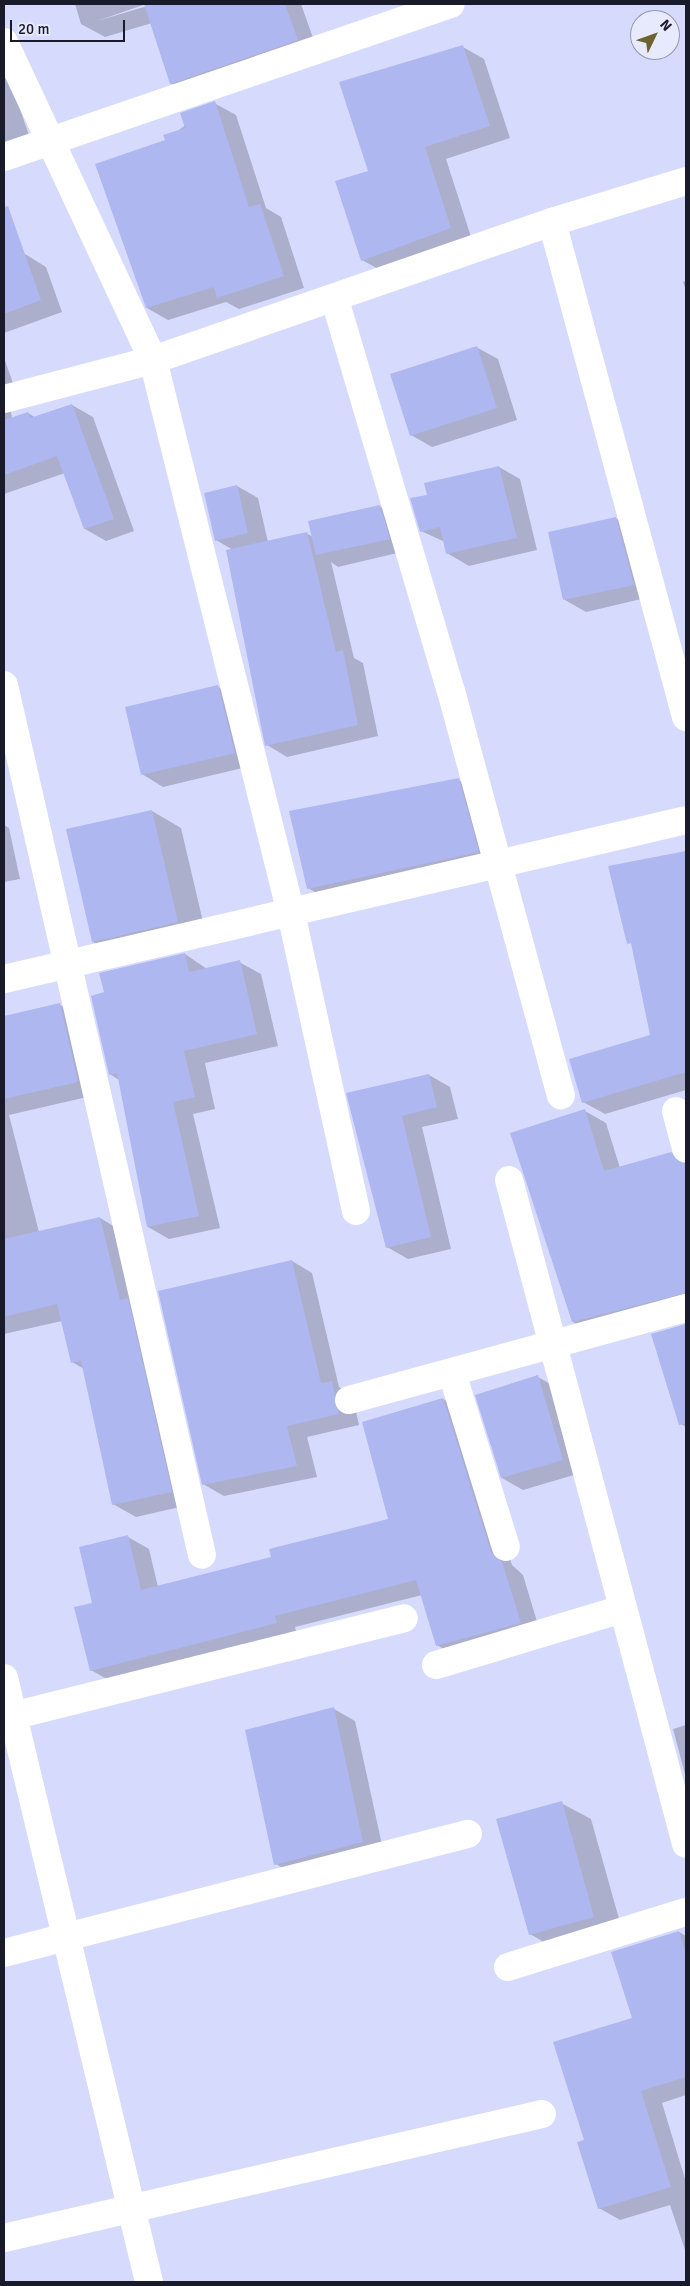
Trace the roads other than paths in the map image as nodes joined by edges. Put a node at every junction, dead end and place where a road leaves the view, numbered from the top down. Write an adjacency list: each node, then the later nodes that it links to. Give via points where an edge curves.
1 (450, 4): 3 (street)
2 (4, 42): 3 (street)
3 (48, 141): 4 (street); 8 (street)
4 (4, 157)
5 (686, 181): 6 (street)
6 (552, 222): 7 (street); 11 (street)
7 (335, 300): 8 (street); 13 (street)
8 (153, 360): 9 (street); 14 (street)
9 (4, 400)
10 (4, 685): 15 (street)
11 (686, 717)
12 (686, 820): 13 (street)
13 (498, 864): 14 (street); 17 (street)
14 (291, 913): 15 (street); 21 (street)
15 (68, 965): 16 (street); 27 (street)
16 (4, 979)
17 (561, 1094)
18 (676, 1111): 19 (street)
19 (686, 1149)
20 (509, 1180): 23 (street)
21 (356, 1211)
22 (686, 1308): 23 (street)
23 (555, 1345): 24 (street); 28 (street)
24 (452, 1372): 25 (street); 26 (street)
25 (349, 1400)
26 (506, 1548)
27 (202, 1555)
28 (624, 1609): 30 (street); 34 (street)
29 (404, 1618): 32 (street)
30 (436, 1666)
31 (4, 1678): 32 (street)
32 (8, 1717): 36 (street)
33 (468, 1834): 36 (street)
34 (686, 1844)
35 (686, 1912): 38 (street)
36 (68, 1940): 37 (street); 40 (street)
37 (4, 1953)
38 (508, 1967)
39 (542, 2114): 40 (street)
40 (131, 2209): 41 (street); 42 (street)
41 (4, 2238)
42 (149, 2282)

